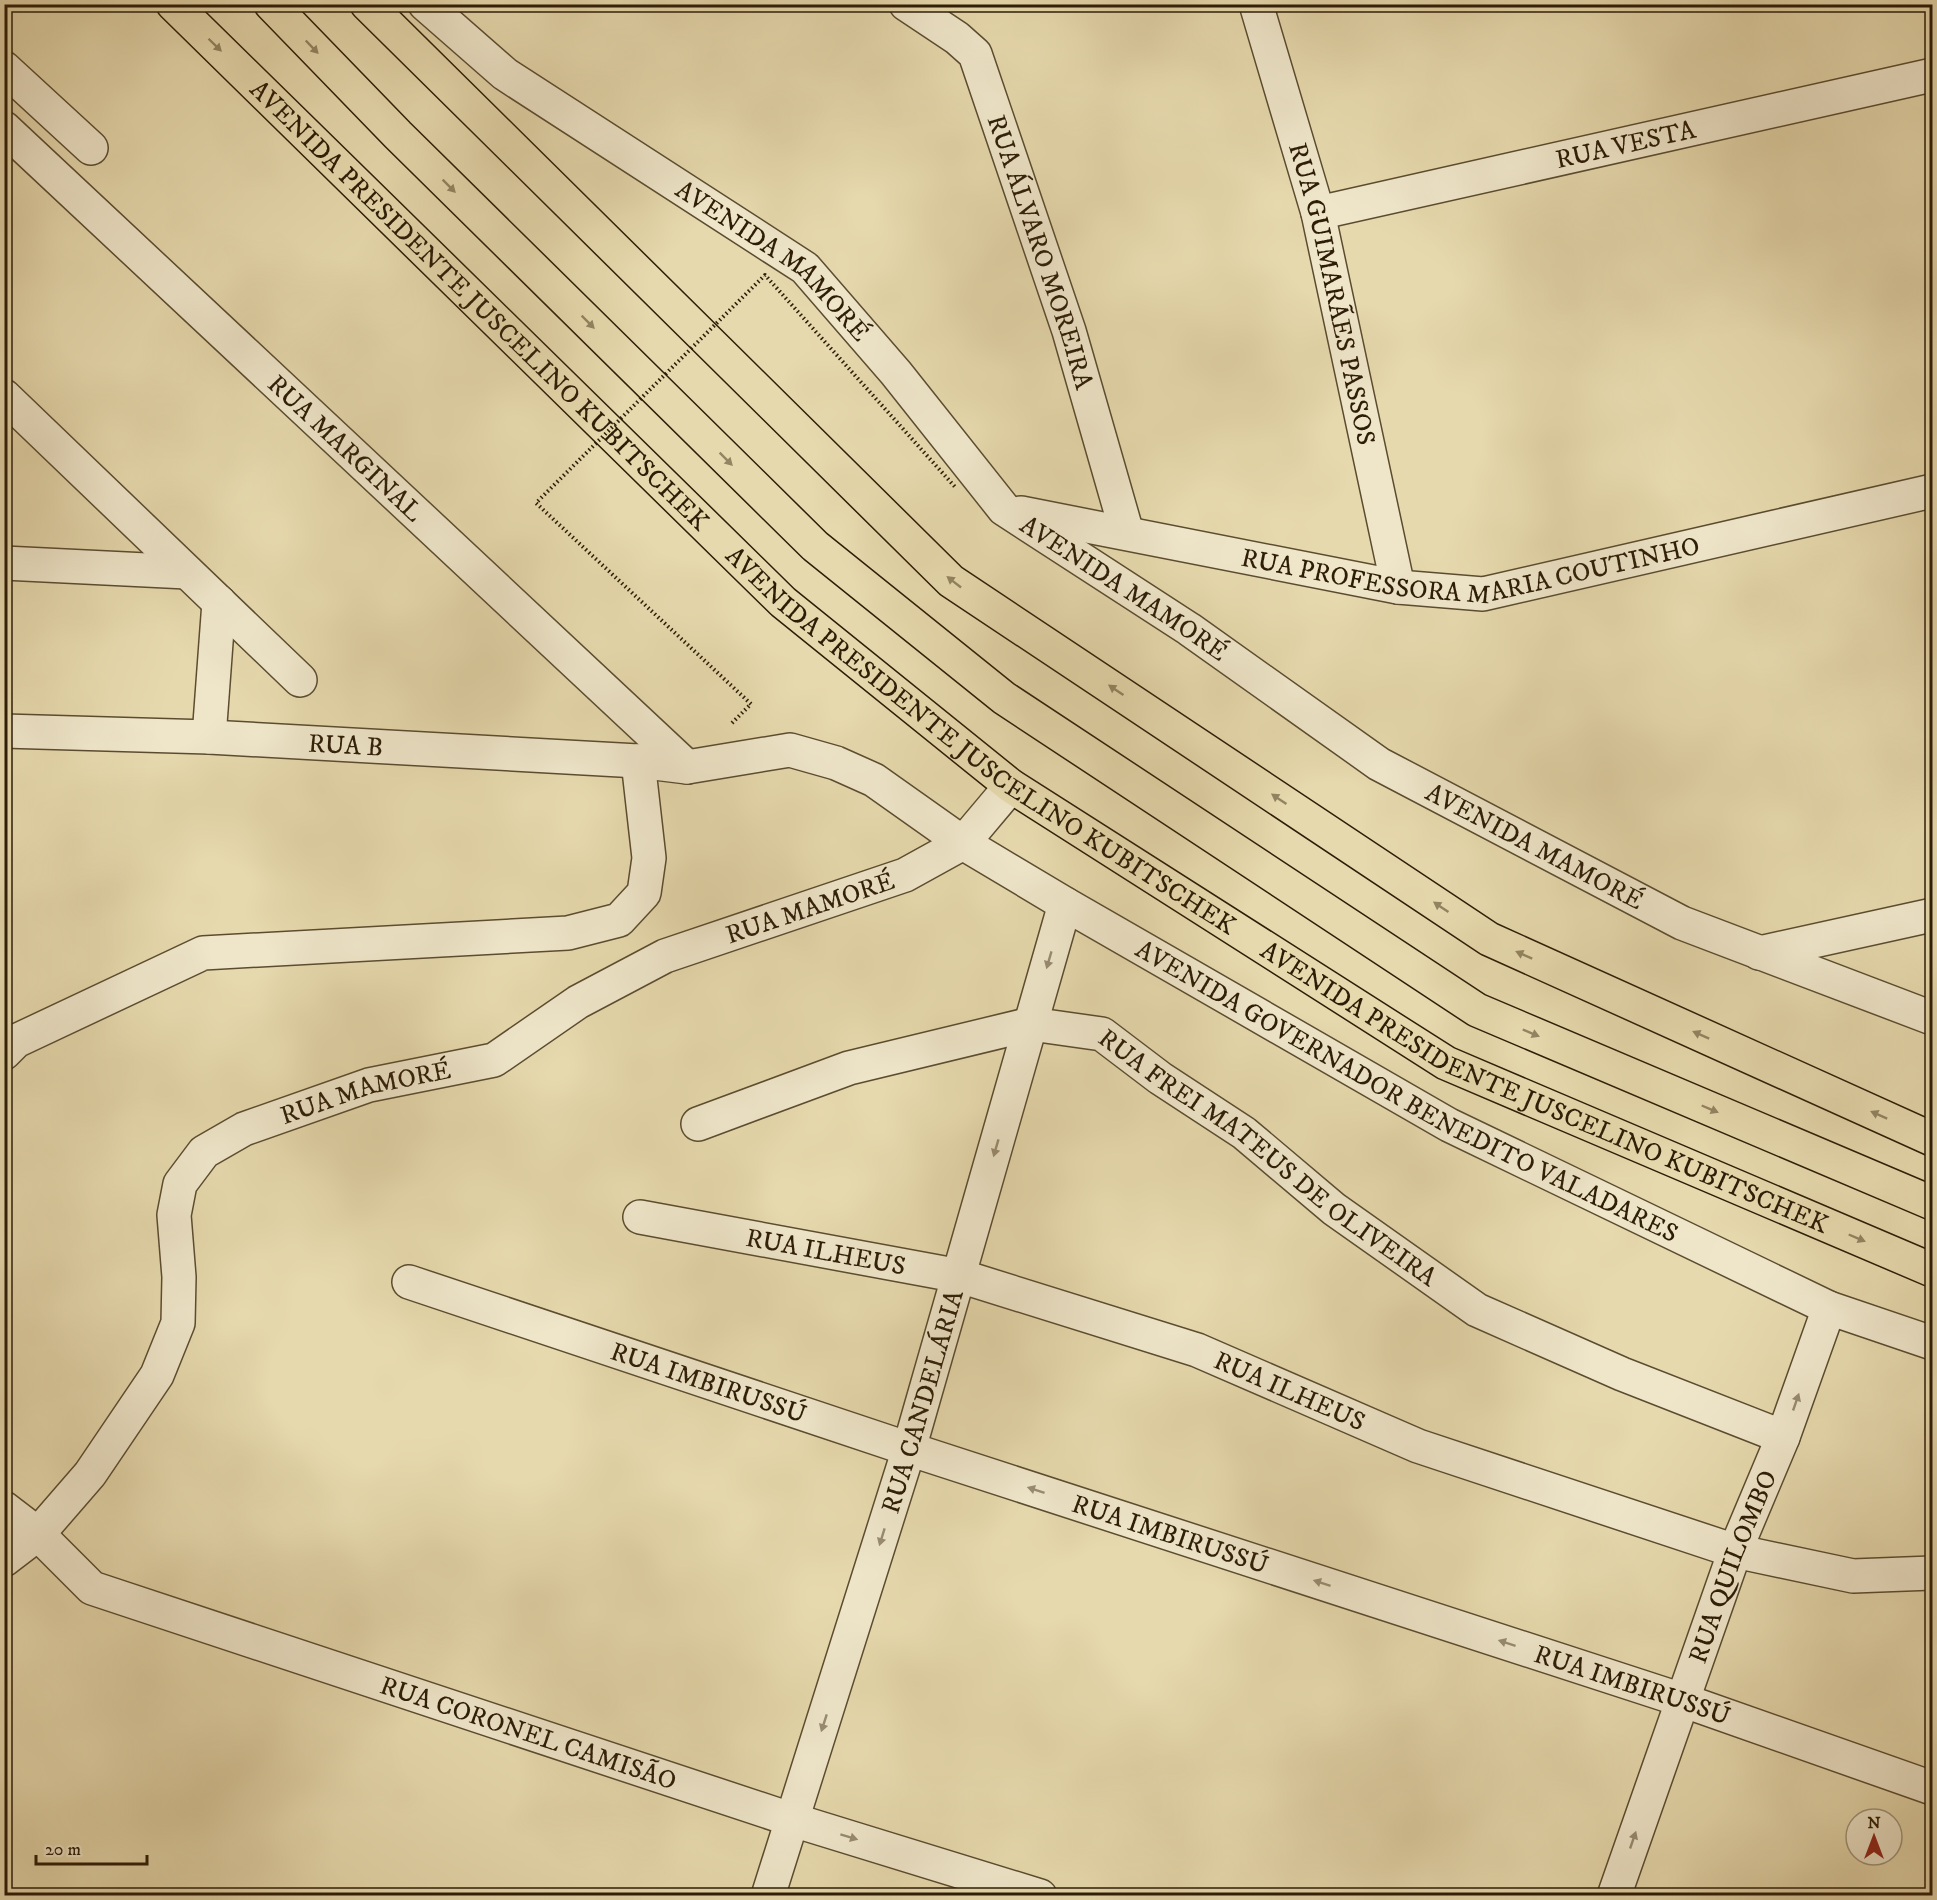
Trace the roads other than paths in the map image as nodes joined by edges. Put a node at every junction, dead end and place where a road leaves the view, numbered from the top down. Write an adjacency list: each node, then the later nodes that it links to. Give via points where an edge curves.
1 (173, 4): 25 (main road, AVENIDA PRESIDENTE JUSCELINO KUBITSCHEK, one-way to 25, via 783,602)
2 (271, 4): 35 (main road, AVENIDA PRESIDENTE JUSCELINO KUBITSCHEK, one-way to 35, via 406,144 815,546 1004,698 1477,1010)
3 (367, 4): 34 (main road, one-way to 3, via 1490,939 951,580)
4 (425, 4): 14 (street, AVENIDA MAMORÉ, via 505,74 805,268 896,373)
5 (906, 4): 15 (street, RUA ÁLVARO MOREIRA, via 975,54 1069,331)
6 (1256, 4): 11 (street, RUA GUIMARÃES PASSOS)
7 (4, 68): 10 (street)
8 (1932, 75): 11 (street, RUA VESTA)
9 (4, 128): 24 (street, RUA MARGINAL)
10 (91, 148)
11 (1318, 213): 18 (street, RUA GUIMARÃES PASSOS)
12 (4, 396): 17 (street)
13 (1932, 491): 18 (street, RUA PROFESSORA MARIA COUTINHO, via 1483,594)
14 (1004, 509): 15 (street, RUA PROFESSORA MARIA COUTINHO); 29 (street, AVENIDA MAMORÉ, via 1189,629 1379,764 1682,922)
15 (1127, 533): 18 (street, RUA PROFESSORA MARIA COUTINHO)
16 (4, 563): 17 (street)
17 (188, 572): 19 (street)
18 (1398, 587)
19 (219, 602): 20 (street); 22 (street)
20 (300, 680)
21 (4, 731): 22 (street, RUA B)
22 (209, 737): 23 (street, RUA B)
23 (638, 761): 24 (street, RUA B); 32 (street, via 650,858 644,893 619,920 568,933 203,953 16,1041)
24 (687, 768): 26 (street, RUA B, via 790,750 836,763 874,780)
25 (1011, 786): 26 (street); 37 (main road, AVENIDA PRESIDENTE JUSCELINO KUBITSCHEK, one-way to 37, via 1446,1063)
26 (963, 843): 27 (street, AVENIDA GOVERNADOR BENEDITO VALADARES); 45 (street, RUA MAMORÉ, via 904,875 664,956 578,1002 494,1060 369,1085 244,1129 204,1152 180,1184 174,1215 178,1323 157,1375 90,1474)
27 (1065, 904): 31 (street, RUA CANDELÁRIA, one-way to 31); 40 (street, AVENIDA GOVERNADOR BENEDITO VALADARES, via 1449,1125)
28 (1932, 915): 29 (street)
29 (1759, 953): 30 (street, AVENIDA MAMORÉ)
30 (1932, 1018)
31 (1031, 1024): 33 (street, RUA FREI MATEUS DE OLIVEIRA, via 849,1068); 38 (street, RUA CANDELÁRIA, one-way to 38); 42 (street, RUA FREI MATEUS DE OLIVEIRA, via 1102,1034 1244,1133 1334,1209 1477,1310 1622,1374)
32 (4, 1053)
33 (698, 1124)
34 (1932, 1139)
35 (1932, 1203)
36 (640, 1217): 38 (street, RUA ILHEUS)
37 (1932, 1270)
38 (960, 1276): 43 (street, RUA CANDELÁRIA); 46 (street, RUA ILHEUS, via 1197,1350 1418,1446)
39 (410, 1282): 43 (street, RUA IMBIRUSSÚ)
40 (1829, 1308): 41 (street, AVENIDA GOVERNADOR BENEDITO VALADARES); 42 (street, RUA QUILOMBO, one-way to 40)
41 (1932, 1343)
42 (1783, 1437): 46 (street, RUA QUILOMBO)
43 (909, 1449): 49 (street, RUA IMBIRUSSÚ, one-way to 43); 51 (street, RUA CANDELÁRIA, one-way to 51)
44 (4, 1508): 45 (street, RUA CORONEL CAMISÃO)
45 (38, 1534): 47 (street, RUA MAMORÉ); 51 (street, RUA CORONEL CAMISÃO, via 92,1588)
46 (1735, 1551): 48 (street, RUA ILHEUS, via 1853,1576); 49 (street, RUA QUILOMBO)
47 (4, 1560)
48 (1932, 1573)
49 (1683, 1700): 50 (street, RUA IMBIRUSSÚ); 54 (street, RUA QUILOMBO, one-way to 49)
50 (1932, 1788)
51 (793, 1820): 52 (street, RUA CANDELÁRIA); 53 (street, RUA CORONEL CAMISÃO, one-way to 53)
52 (768, 1896)
53 (1040, 1896)
54 (1614, 1896)

